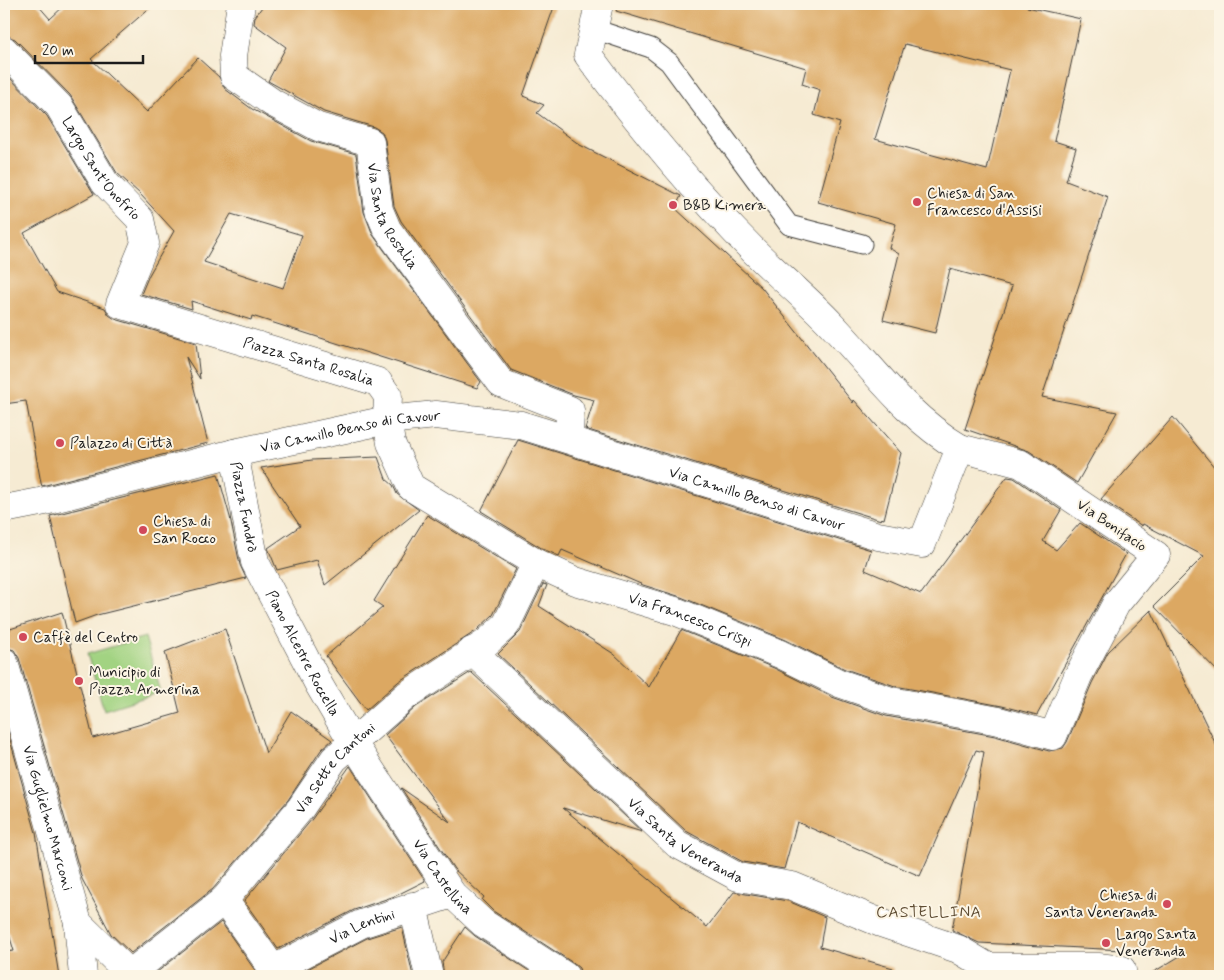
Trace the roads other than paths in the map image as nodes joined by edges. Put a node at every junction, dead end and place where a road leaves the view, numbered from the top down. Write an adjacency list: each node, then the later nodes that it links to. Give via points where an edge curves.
1 (242, 4): 7 (street, Via Santa Rosalia, via 233,56 234,76 273,103 318,127 370,142 379,210 387,229 501,383 570,410)
2 (596, 16): 4 (lane, via 669,62 789,225); 8 (street, via 588,55 640,122 701,194 754,251 832,325 898,401 942,438)
3 (4, 50): 5 (street, Largo Sant'Onofrio, via 59,106 105,183 140,219 145,243)
4 (862, 244)
5 (120, 304): 6 (street, Piazza Santa Rosalia, via 378,382 388,396)
6 (387, 420): 7 (street, Via Camillo Benso di Cavour, via 436,416 521,425); 9 (street, Via Camillo Benso di Cavour); 12 (street, Via Francesco Crispi, via 391,443 412,487)
7 (569, 439): 8 (street, Via Camillo Benso di Cavour, via 878,536 922,544)
8 (960, 448): 15 (street, Via Bonifacio, via 1021,464 1156,555 1116,604 1078,676)
9 (234, 453): 10 (street, Via Camillo Benso di Cavour); 11 (street, Piazza Fundrò)
10 (4, 509)
11 (255, 562): 16 (street, Piano Alcestre Roccella)
12 (536, 563): 13 (street, Via Sette Cantoni, via 506,625); 15 (street, Via Francesco Crispi, via 575,581 674,611 780,654 839,683 891,701 999,721)
13 (472, 651): 16 (street, Via Sette Cantoni, via 407,695); 21 (street, Via Santa Veneranda, via 677,844 738,877 792,886 881,924 948,946 988,967)
14 (4, 662): 20 (street, Via Guglielmo Marconi)
15 (1053, 736)
16 (353, 743): 17 (street, Via Castellina); 18 (street, Via Sette Cantoni, via 334,760 300,809)
17 (452, 894): 19 (street, Via Lentini); 26 (street, Via Castellina, via 483,923)
18 (224, 900): 22 (street); 24 (street, Via Sette Cantoni)
19 (413, 906): 22 (street, Via Lentini, via 360,924); 25 (street)
20 (78, 923): 23 (street, Via Guglielmo Marconi); 24 (street)
21 (1122, 970)
22 (276, 972)
23 (83, 976)
24 (130, 976)
25 (428, 976)
26 (565, 976)

